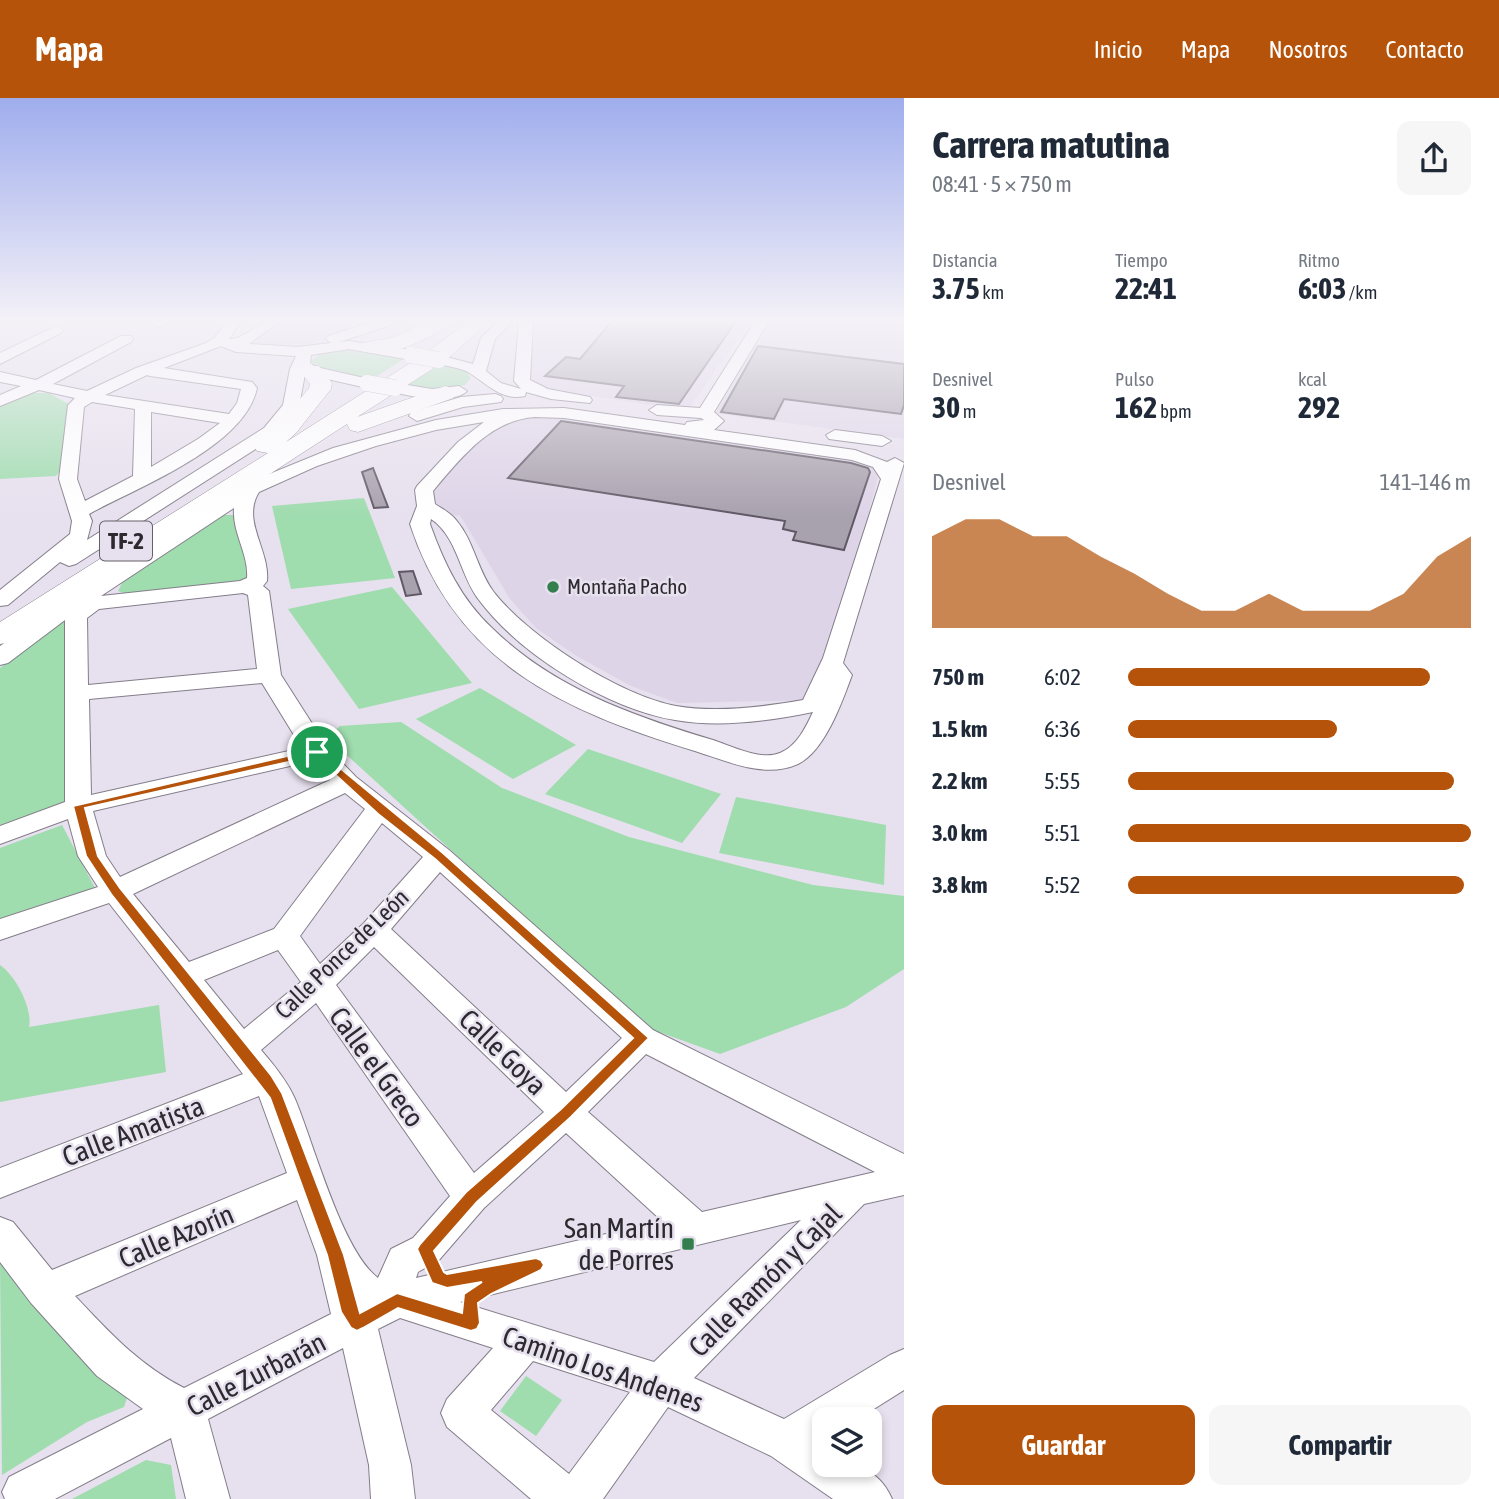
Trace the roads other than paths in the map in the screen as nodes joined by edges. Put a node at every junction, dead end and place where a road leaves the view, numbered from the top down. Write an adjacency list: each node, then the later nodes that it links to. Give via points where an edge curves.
1 (35, 386): 16 (street)
2 (51, 386): 15 (street)
3 (111, 386): 15 (street)
4 (247, 386): 21 (street, via 247,402)
5 (295, 386): 31 (street, via 291,406 253,445)
6 (320, 386): 26 (highway, via 288,428 258,451)
7 (376, 386): 26 (highway, TF-2)
8 (387, 386): 14 (street, bridge)
9 (389, 386): 26 (highway, TF-2)
10 (473, 386): 14 (street)
11 (500, 386): 17 (street)
12 (529, 386): 17 (street)
13 (716, 386): 20 (street)
14 (449, 393): 17 (street); 26 (highway, via 323,439)
15 (89, 396): 18 (street); 29 (street, via 76,405 68,479)
16 (0, 401)
17 (578, 403): 20 (street); 26 (street, via 502,398 461,402)
18 (143, 405): 21 (street); 27 (street)
19 (523, 412): 22 (street); 23 (street, via 493,422); 25 (street, via 564,413 855,455 879,463)
20 (694, 417): 24 (street); 25 (street)
21 (233, 420): 27 (street)
22 (431, 428): 23 (street, via 458,429 471,436); 26 (street)
23 (470, 440): 28 (street, via 424,490)
24 (853, 448): 25 (street); 25 (street, via 885,461)
25 (895, 459): 35 (street)
26 (254, 473): 30 (street, via 244,504 259,572 257,581); 32 (highway, TF-2); 33 (highway, TF-2); 34 (street)
27 (142, 477): 29 (street)
28 (426, 506): 35 (street, via 450,524 487,597 524,635 571,667 624,694 677,713 782,710 813,705); 40 (street, via 420,524 444,583 495,643 586,702 673,737)
29 (80, 511): 31 (street, via 80,536)
30 (244, 587): 36 (street, via 258,591); 37 (street, Camino Los Andenes, via 93,603 76,616)
31 (0, 602)
32 (0, 621)
33 (0, 635)
34 (0, 658)
35 (829, 668): 38 (street, via 822,706 813,712); 40 (street, via 840,675 832,700 796,754 777,761)
36 (269, 676): 37 (street); 39 (street)
37 (76, 693): 42 (street, Camino Los Andenes)
38 (756, 718): 40 (street, via 712,722 707,737); 40 (street, via 783,727 789,744 769,754)
39 (317, 752): 41 (street); 42 (street)
40 (728, 753)
41 (347, 782): 43 (street); 46 (street)
42 (78, 806): 44 (street); 46 (street, Camino Los Andenes, via 92,856)
43 (383, 811): 45 (street); 49 (street, via 374,815)
44 (0, 836)
45 (439, 856): 48 (street, Calle Ponce de León); 52 (street)
46 (116, 891): 47 (street); 50 (street, Camino Los Andenes)
47 (0, 930)
48 (374, 930): 51 (street, Calle Ponce de León); 55 (street, Calle Goya)
49 (284, 936): 50 (street); 51 (street, Calle el Greco)
50 (183, 975): 53 (street, Camino Los Andenes)
51 (317, 985): 53 (street, Calle Ponce de León); 61 (street, Calle el Greco)
52 (642, 1038): 55 (street); 56 (street)
53 (241, 1049): 54 (street, Camino Los Andenes)
54 (266, 1079): 57 (street, Camino Los Andenes); 59 (street, Calle Amatista)
55 (566, 1113): 61 (street); 62 (street, Calle Goya)
56 (904, 1170)
57 (307, 1180): 65 (street, Camino Los Andenes); 67 (street, Calle Azorín)
58 (904, 1180): 60 (street, Calle Zurbarán)
59 (0, 1182)
60 (851, 1194): 62 (street, Calle Zurbarán); 73 (street, Calle Ramón y Cajal)
61 (471, 1197): 64 (street)
62 (696, 1230): 66 (street, Calle Zurbarán)
63 (0, 1233): 67 (street)
64 (426, 1249): 66 (street, via 438,1278 447,1281); 68 (street, via 404,1261 398,1270)
65 (336, 1255): 68 (street, Camino Los Andenes, via 351,1279 372,1297); 69 (street, Camino Los Andenes)
66 (536, 1265): 68 (street, Calle Zurbarán); 70 (street, Calle Zurbarán, via 470,1300)
67 (45, 1291): 74 (street, via 111,1363)
68 (397, 1300): 69 (street, Calle Zurbarán); 70 (street, Camino Los Andenes)
69 (357, 1323): 74 (street, Calle Zurbarán); 78 (street, Camino Los Andenes, via 390,1465)
70 (471, 1323): 71 (street, Camino Los Andenes)
71 (525, 1341): 73 (street, Camino Los Andenes); 79 (street, via 463,1413)
72 (904, 1368): 75 (street)
73 (661, 1383): 75 (street, Camino Los Andenes); 80 (street, Calle Ramón y Cajal)
74 (185, 1410): 76 (street, Calle Zurbarán); 77 (street)
75 (786, 1441): 81 (street, Camino Los Andenes)
76 (24, 1492)
77 (208, 1499)
78 (393, 1499)
79 (565, 1499)
80 (576, 1499)
81 (870, 1499)

